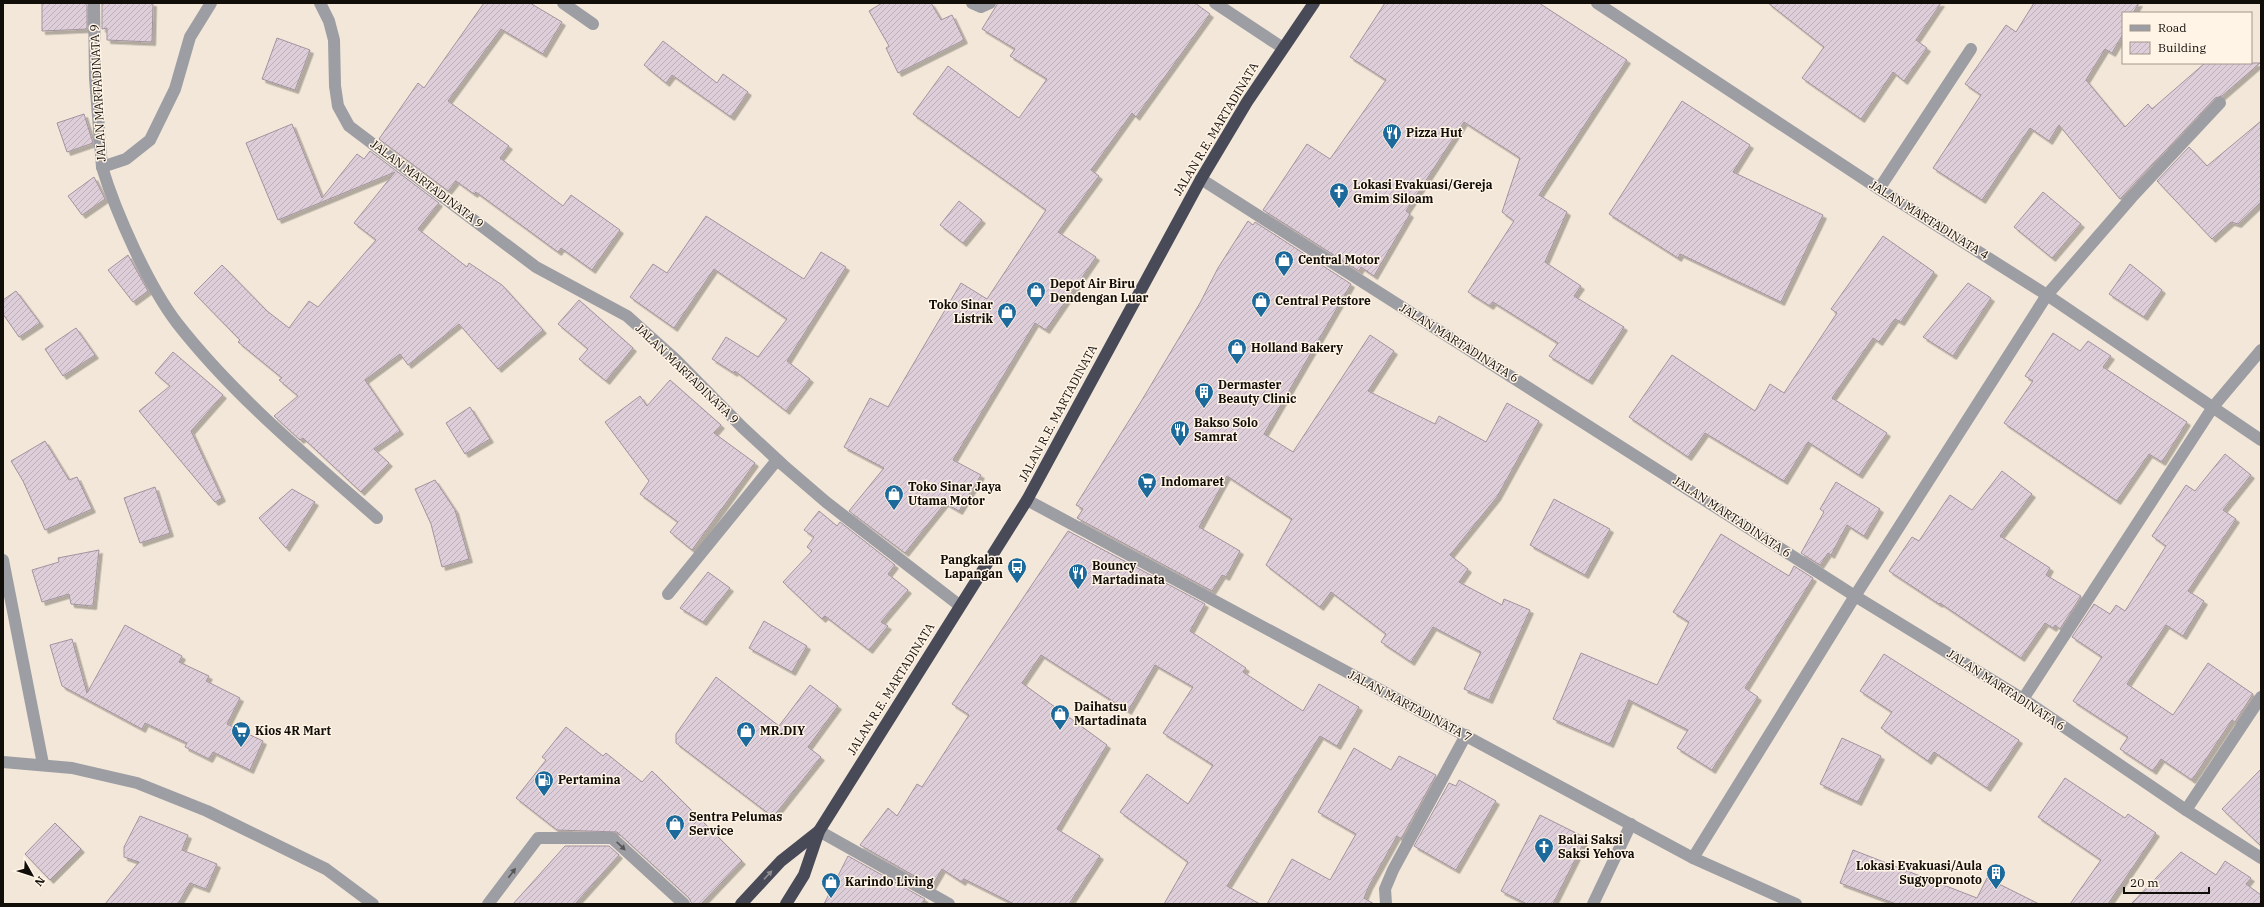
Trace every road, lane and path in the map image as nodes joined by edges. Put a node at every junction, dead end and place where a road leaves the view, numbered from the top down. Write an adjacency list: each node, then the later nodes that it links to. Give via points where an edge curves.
1 (94, 3): 14 (street, JALAN MARTADINATA 9)
2 (211, 3): 14 (street, JALAN MARTADINATA 9, via 190,37 175,89 150,140 126,159)
3 (320, 3): 21 (street, JALAN MARTADINATA 9, via 329,21 334,40 338,106 349,126 536,267 627,316 675,358 736,422)
4 (563, 3): 10 (street)
5 (972, 3): 6 (street, via 981,7)
6 (990, 3)
7 (1215, 3): 11 (street)
8 (1314, 3): 11 (highway, JALAN R.E. MARTADINATA)
9 (1597, 3): 16 (street, JALAN MARTADINATA 4)
10 (592, 24)
11 (1283, 48): 15 (highway, JALAN R.E. MARTADINATA)
12 (1971, 49): 16 (street)
13 (2220, 103): 17 (street, via 2132,197)
14 (102, 167): 23 (street, via 110,191 150,279 177,322 257,409)
15 (1201, 179): 22 (highway, JALAN R.E. MARTADINATA); 26 (street, JALAN MARTADINATA 6)
16 (1879, 189): 17 (street, JALAN MARTADINATA 4)
17 (2047, 295): 19 (street, JALAN MARTADINATA 4); 26 (street)
18 (2261, 350): 19 (street)
19 (2213, 407): 20 (street, JALAN MARTADINATA 4); 29 (street)
20 (2261, 440)
21 (777, 460): 25 (street); 27 (street, JALAN MARTADINATA 9, via 826,502)
22 (1027, 500): 27 (highway, JALAN R.E. MARTADINATA); 30 (street, JALAN MARTADINATA 7)
23 (377, 518)
24 (3, 560): 32 (street)
25 (668, 594)
26 (1855, 596): 29 (street, JALAN MARTADINATA 6); 36 (street)
27 (959, 605): 35 (highway, JALAN R.E. MARTADINATA)
28 (2261, 697): 33 (street)
29 (2023, 699): 33 (street, JALAN MARTADINATA 6)
30 (1466, 735): 34 (street, JALAN MARTADINATA 7); 44 (street, via 1384,889)
31 (3, 762): 32 (street)
32 (43, 764): 38 (street, via 137,783 207,811 326,869)
33 (2186, 810): 37 (street, JALAN MARTADINATA 6)
34 (1631, 824): 36 (street, JALAN MARTADINATA 7); 45 (street)
35 (819, 831): 41 (highway, JALAN R.E. MARTADINATA, one-way to 35, via 781,861); 42 (highway, JALAN R.E. MARTADINATA, via 804,875); 43 (street)
36 (1693, 858): 46 (street, JALAN MARTADINATA 7)
37 (2261, 858)
38 (373, 904)
39 (488, 904): 40 (street, one-way to 40, via 538,838 612,838)
40 (684, 904)
41 (741, 904)
42 (786, 904)
43 (949, 904)
44 (1386, 904)
45 (1593, 904)
46 (1796, 904)

